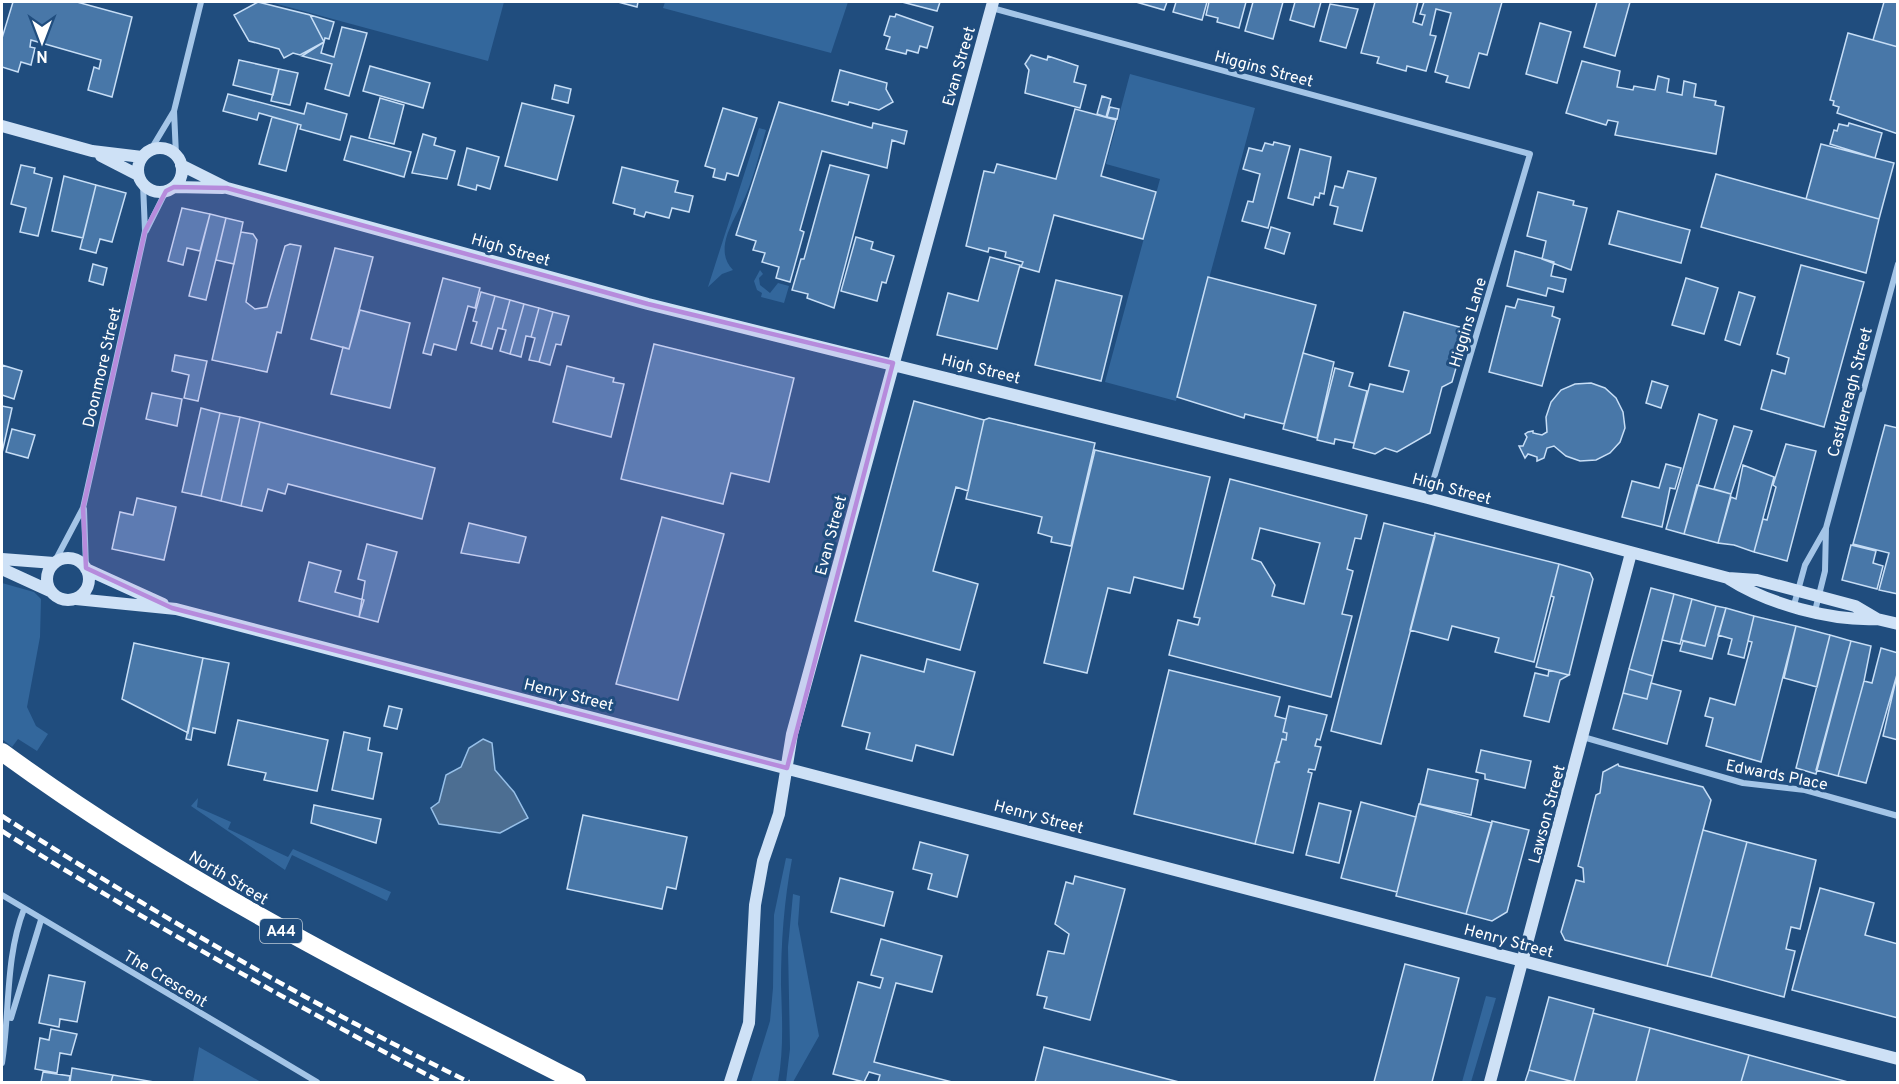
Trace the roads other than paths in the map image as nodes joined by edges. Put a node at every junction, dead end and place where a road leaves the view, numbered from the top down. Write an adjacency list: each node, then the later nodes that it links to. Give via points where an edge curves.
1 (201, 2): 3 (street)
2 (993, 5): 7 (street, Higgins Street); 14 (street, Evan Street)
3 (174, 111): 6 (street); 8 (street)
4 (2, 126): 5 (street)
5 (92, 151): 6 (street); 9 (street)
6 (146, 154): 8 (street, via 164,149); 9 (street)
7 (1530, 154): 15 (street, Higgins Lane)
8 (178, 160): 10 (street, High Street); 11 (street, via 180,177)
9 (141, 179): 11 (street, via 153,191); 12 (street, Doonmore Street)
10 (227, 188): 11 (street, High Street); 14 (street, High Street, via 657,306)
11 (170, 189): 12 (street, Doonmore Street)
12 (145, 231): 16 (street, Doonmore Street)
13 (1897, 268): 17 (street, Castlereagh Street)
14 (893, 363): 15 (street, High Street); 35 (street, Evan Street, via 792,734)
15 (1428, 498): 18 (street, High Street)
16 (84, 508): 20 (street, Doonmore Street); 21 (street, Doonmore Street)
17 (1826, 528): 25 (street, Castlereagh Street, via 1805,566); 26 (street, Castlereagh Street, via 1826,571)
18 (1631, 553): 23 (street, High Street); 33 (street, Lawson Street)
19 (2, 559): 20 (street)
20 (54, 563): 21 (street, via 75,559); 24 (street, via 46,579)
21 (86, 568): 27 (street, via 88,586); 29 (street, Henry Street)
22 (2, 569): 24 (street)
23 (1728, 579): 25 (street, High Street, via 1757,580); 28 (street, High Street, via 1754,595)
24 (50, 591): 27 (street, via 64,600)
25 (1798, 591): 26 (street, High Street); 28 (street, Castlereagh Street)
26 (1819, 596): 30 (street, Castlereagh Street); 31 (street, High Street, via 1855,606)
27 (76, 599): 29 (street, Henry Street)
28 (1794, 605): 30 (street, High Street)
29 (172, 608): 35 (street, Henry Street)
30 (1815, 611): 31 (street, High Street, via 1850,620)
31 (1877, 619): 32 (street, High Street)
32 (1898, 624)
33 (1583, 738): 36 (street, Edwards Place, via 1743,783 1805,790); 40 (street, Lawson Street)
34 (2, 752): 45 (highway, North Street / A44, via 143,848 285,933)
35 (787, 768): 40 (street, Henry Street); 46 (street, Evan Street, via 755,904 749,1023)
36 (1898, 816)
37 (2, 895): 38 (street, The Crescent)
38 (24, 909): 39 (street, The Crescent); 41 (street, via 14,935)
39 (41, 920): 41 (street); 44 (street, The Crescent)
40 (1524, 961): 42 (street, Henry Street); 47 (street, Lawson Street)
41 (7, 1030): 43 (street)
42 (1898, 1059)
43 (2, 1063)
44 (314, 1082)
45 (577, 1083)
46 (730, 1083)
47 (1490, 1083)

